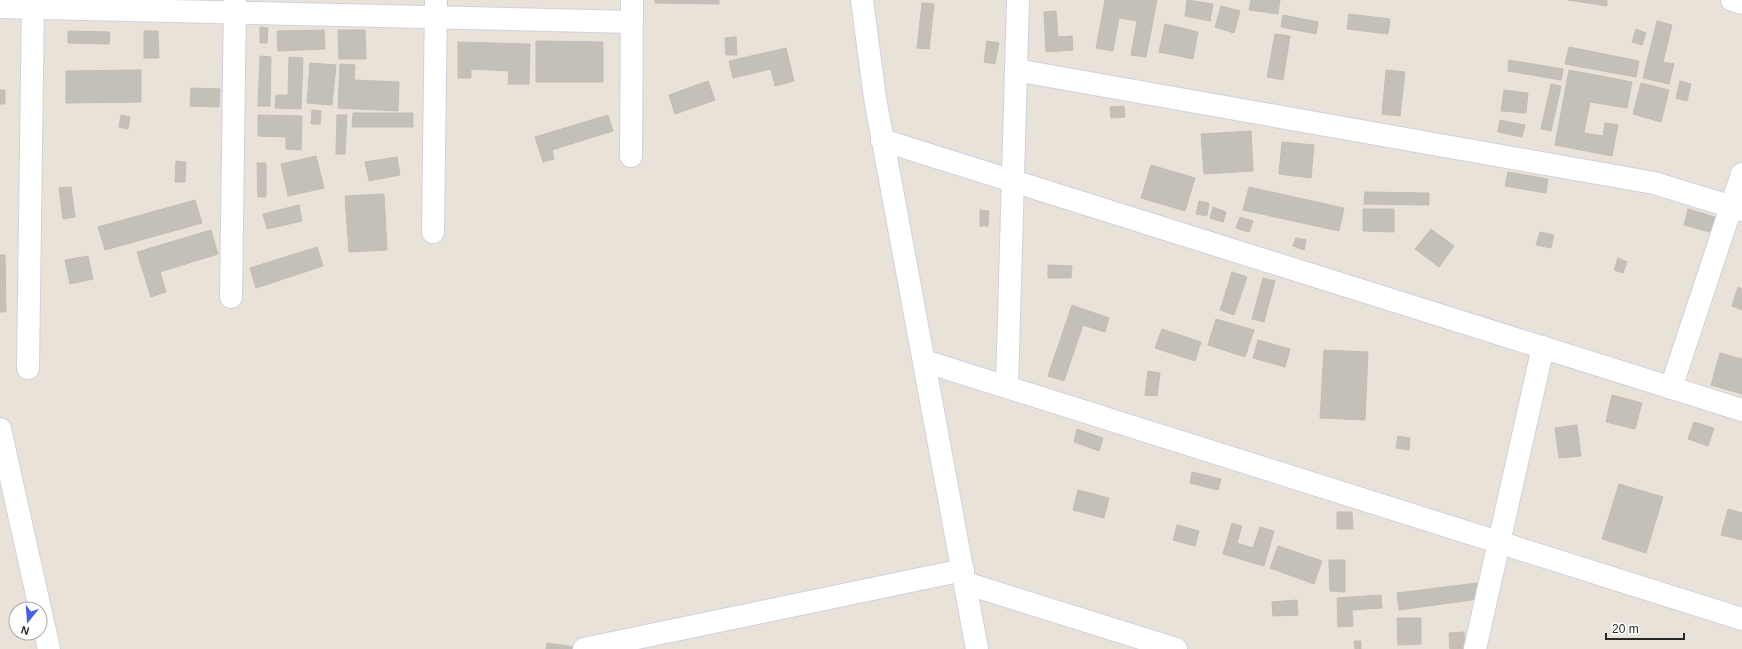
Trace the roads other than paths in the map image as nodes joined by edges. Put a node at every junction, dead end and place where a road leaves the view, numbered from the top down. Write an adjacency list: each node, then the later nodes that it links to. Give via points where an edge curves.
1 (632, 0): 10 (street)
2 (862, 0): 12 (street)
3 (1018, 0): 11 (street)
4 (1732, 0): 5 (street)
5 (1742, 3)
6 (33, 4): 7 (street); 8 (street); 21 (street)
7 (0, 6)
8 (235, 6): 9 (street); 18 (street)
9 (436, 9): 10 (street); 17 (street)
10 (632, 22): 13 (street)
11 (1016, 70): 15 (street); 16 (street, via 1654,183)
12 (882, 140): 15 (street); 20 (street)
13 (631, 156)
14 (1742, 174): 16 (street)
15 (1013, 181): 19 (street); 22 (street)
16 (1736, 208): 23 (street)
17 (433, 232)
18 (230, 297)
19 (1543, 347): 23 (street); 26 (street)
20 (924, 361): 22 (street); 27 (street)
21 (28, 368)
22 (1007, 387): 26 (street)
23 (1671, 388): 24 (street)
24 (1742, 410)
25 (0, 429): 29 (street)
26 (1499, 542): 28 (street); 33 (street)
27 (964, 576): 30 (street); 31 (street); 32 (street)
28 (1742, 619)
29 (49, 649)
30 (584, 649)
31 (977, 649)
32 (1176, 649)
33 (1475, 649)

